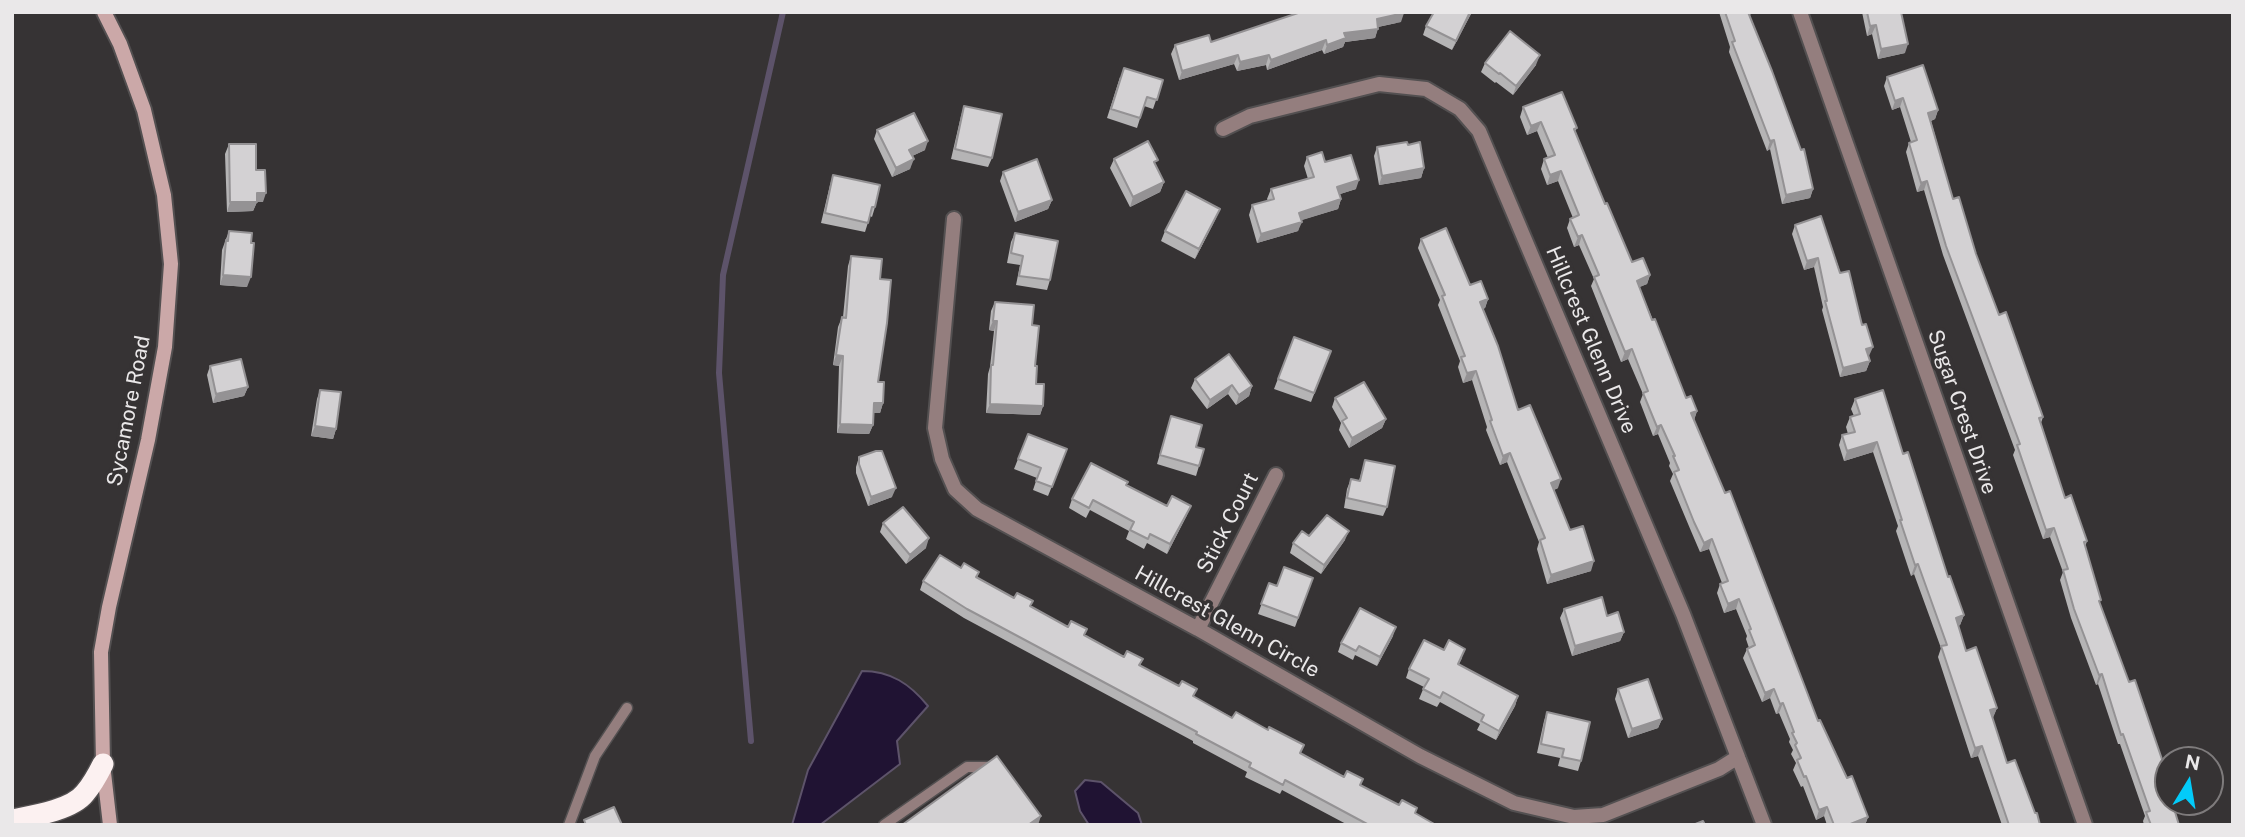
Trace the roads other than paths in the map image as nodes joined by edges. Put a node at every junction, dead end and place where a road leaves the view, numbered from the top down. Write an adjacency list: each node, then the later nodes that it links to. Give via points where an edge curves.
1 (104, 12): 9 (street, Sycamore Road, via 144,110 164,195 171,264 165,347 101,652)
2 (1800, 12): 17 (street, Sugar Crest Drive)
3 (1223, 129): 8 (street, Hillcrest Glenn Drive, via 1250,116 1379,84 1426,89 1460,109 1479,131 1683,614)
4 (954, 219): 6 (street, Hillcrest Glenn Circle, via 935,428 955,489 977,509)
5 (1276, 474): 6 (street, Stick Court)
6 (1198, 629): 8 (street, Hillcrest Glenn Circle, via 1420,756 1514,803 1574,817 1603,815 1719,769)
7 (626, 708): 14 (lane, via 595,756)
8 (1738, 757): 16 (street, Hillcrest Glenn Drive)
9 (103, 764): 11 (highway, via 84,795 41,815); 13 (street, Sycamore Road)
10 (1005, 778): 15 (lane, via 997,767 967,766)
11 (12, 820): 12 (highway)
12 (32, 825)
13 (110, 825)
14 (569, 825)
15 (884, 825)
16 (1764, 825)
17 (2085, 825)

